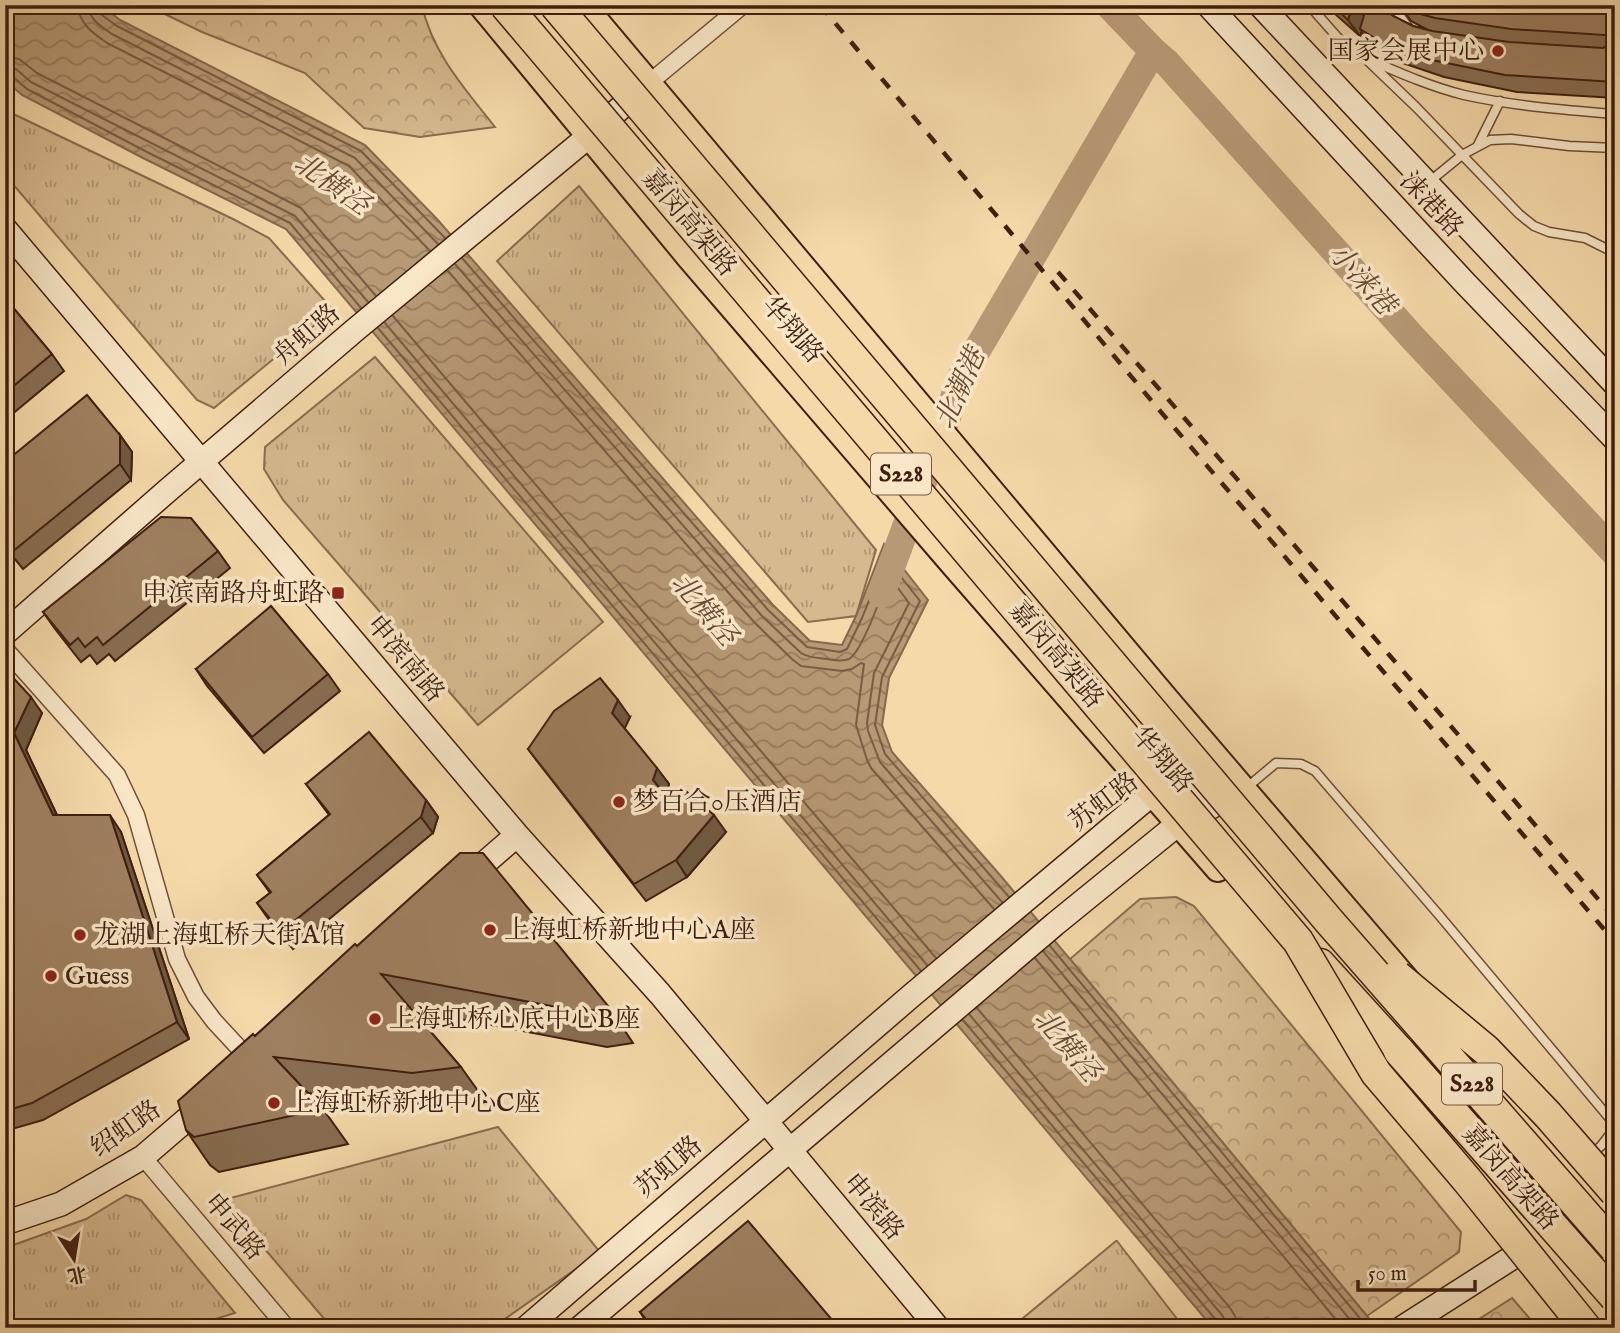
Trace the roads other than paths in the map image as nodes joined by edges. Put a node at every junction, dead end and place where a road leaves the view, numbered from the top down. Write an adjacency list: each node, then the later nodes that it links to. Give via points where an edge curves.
1 (481, 5): 18 (main road, 华翔路)
2 (505, 5): 36 (highway, 嘉闵高架路 / S228, bridge)
3 (555, 5): 35 (highway, 嘉闵高架路 / S228, bridge)
4 (583, 5): 15 (main road, 华翔路)
5 (743, 5): 15 (street)
6 (1208, 5): 26 (main road, 涞港路)
7 (1260, 5): 22 (main road)
8 (1308, 5): 14 (lane, via 1339,39)
9 (1392, 5): 12 (lane)
10 (1393, 16): 12 (lane)
11 (1378, 20): 14 (lane, via 1366,33)
12 (1408, 27): 13 (lane)
13 (1417, 32)
14 (1366, 59): 16 (lane, via 1413,79); 21 (lane)
15 (649, 83): 18 (main road, 舟虹路); 30 (main road, 华翔路)
16 (1500, 102): 17 (lane); 19 (lane)
17 (1615, 114)
18 (589, 136): 27 (main road, 舟虹路); 31 (main road, 华翔路)
19 (1478, 145): 20 (lane, via 1511,139); 21 (lane)
20 (1615, 148)
21 (1462, 155): 22 (lane); 24 (lane, via 1534,226 1585,238)
22 (1427, 184): 25 (main road)
23 (5, 229): 27 (main road, 申滨南路)
24 (1615, 253)
25 (1615, 384)
26 (1615, 439)
27 (202, 462): 28 (main road, 舟虹路); 33 (main road, 申滨南路)
28 (5, 633)
29 (5, 649): 37 (street, via 117,775 136,816 177,959 214,1021)
30 (1244, 790): 31 (main road, 苏虹路); 32 (main road); 41 (main road, 华翔路); 41 (lane, via 1276,763 1301,764 1315,771 1439,915 1611,1120 1612,1132)
31 (1152, 794): 32 (main road, 华翔路); 38 (main road, 苏虹路)
32 (1178, 824): 39 (main road); 45 (main road, 华翔路)
33 (517, 835): 34 (main road); 38 (main road, 申滨南路)
34 (443, 899)
35 (1329, 920): 42 (highway, bridge, via 1486,1050); 46 (highway, 嘉闵高架路 / S228, bridge)
36 (1298, 940): 47 (highway, 嘉闵高架路 / S228, bridge); 54 (highway, bridge, via 1376,1073)
37 (258, 1058): 40 (main road, 绍虹路)
38 (766, 1121): 39 (main road, 申滨路); 50 (main road, 苏虹路)
39 (790, 1150): 51 (main road); 52 (main road, 申滨路)
40 (143, 1157): 43 (main road, 绍虹路, via 61,1204); 49 (street, 申武路)
41 (1570, 1173): 44 (main road, 华翔路)
42 (1615, 1192)
43 (5, 1223)
44 (1615, 1228)
45 (1541, 1240): 48 (main road, 华翔路); 53 (main road)
46 (1615, 1248)
47 (1615, 1297)
48 (1615, 1324)
49 (287, 1328)
50 (526, 1328)
51 (580, 1328)
52 (938, 1328)
53 (1402, 1328)
54 (1586, 1328)

